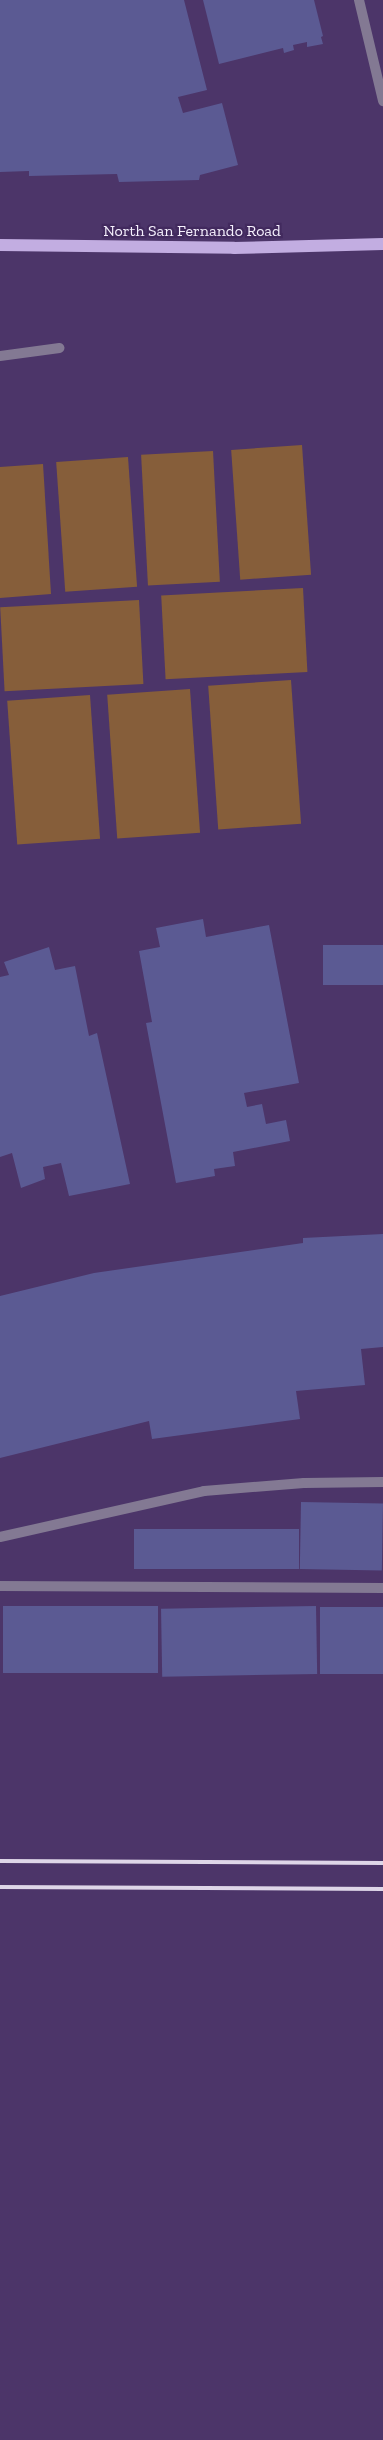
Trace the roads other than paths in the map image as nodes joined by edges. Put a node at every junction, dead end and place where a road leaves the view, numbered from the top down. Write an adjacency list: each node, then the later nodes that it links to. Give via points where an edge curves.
1 (359, 0): 2 (street)
2 (383, 101)
3 (383, 244): 4 (main road, North San Fernando Road, via 234,248)
4 (0, 245)
5 (59, 348): 6 (street)
6 (0, 356)
7 (383, 1482): 8 (street, via 304,1483 204,1491)
8 (0, 1537)
9 (0, 1586): 10 (street)
10 (383, 1588)

